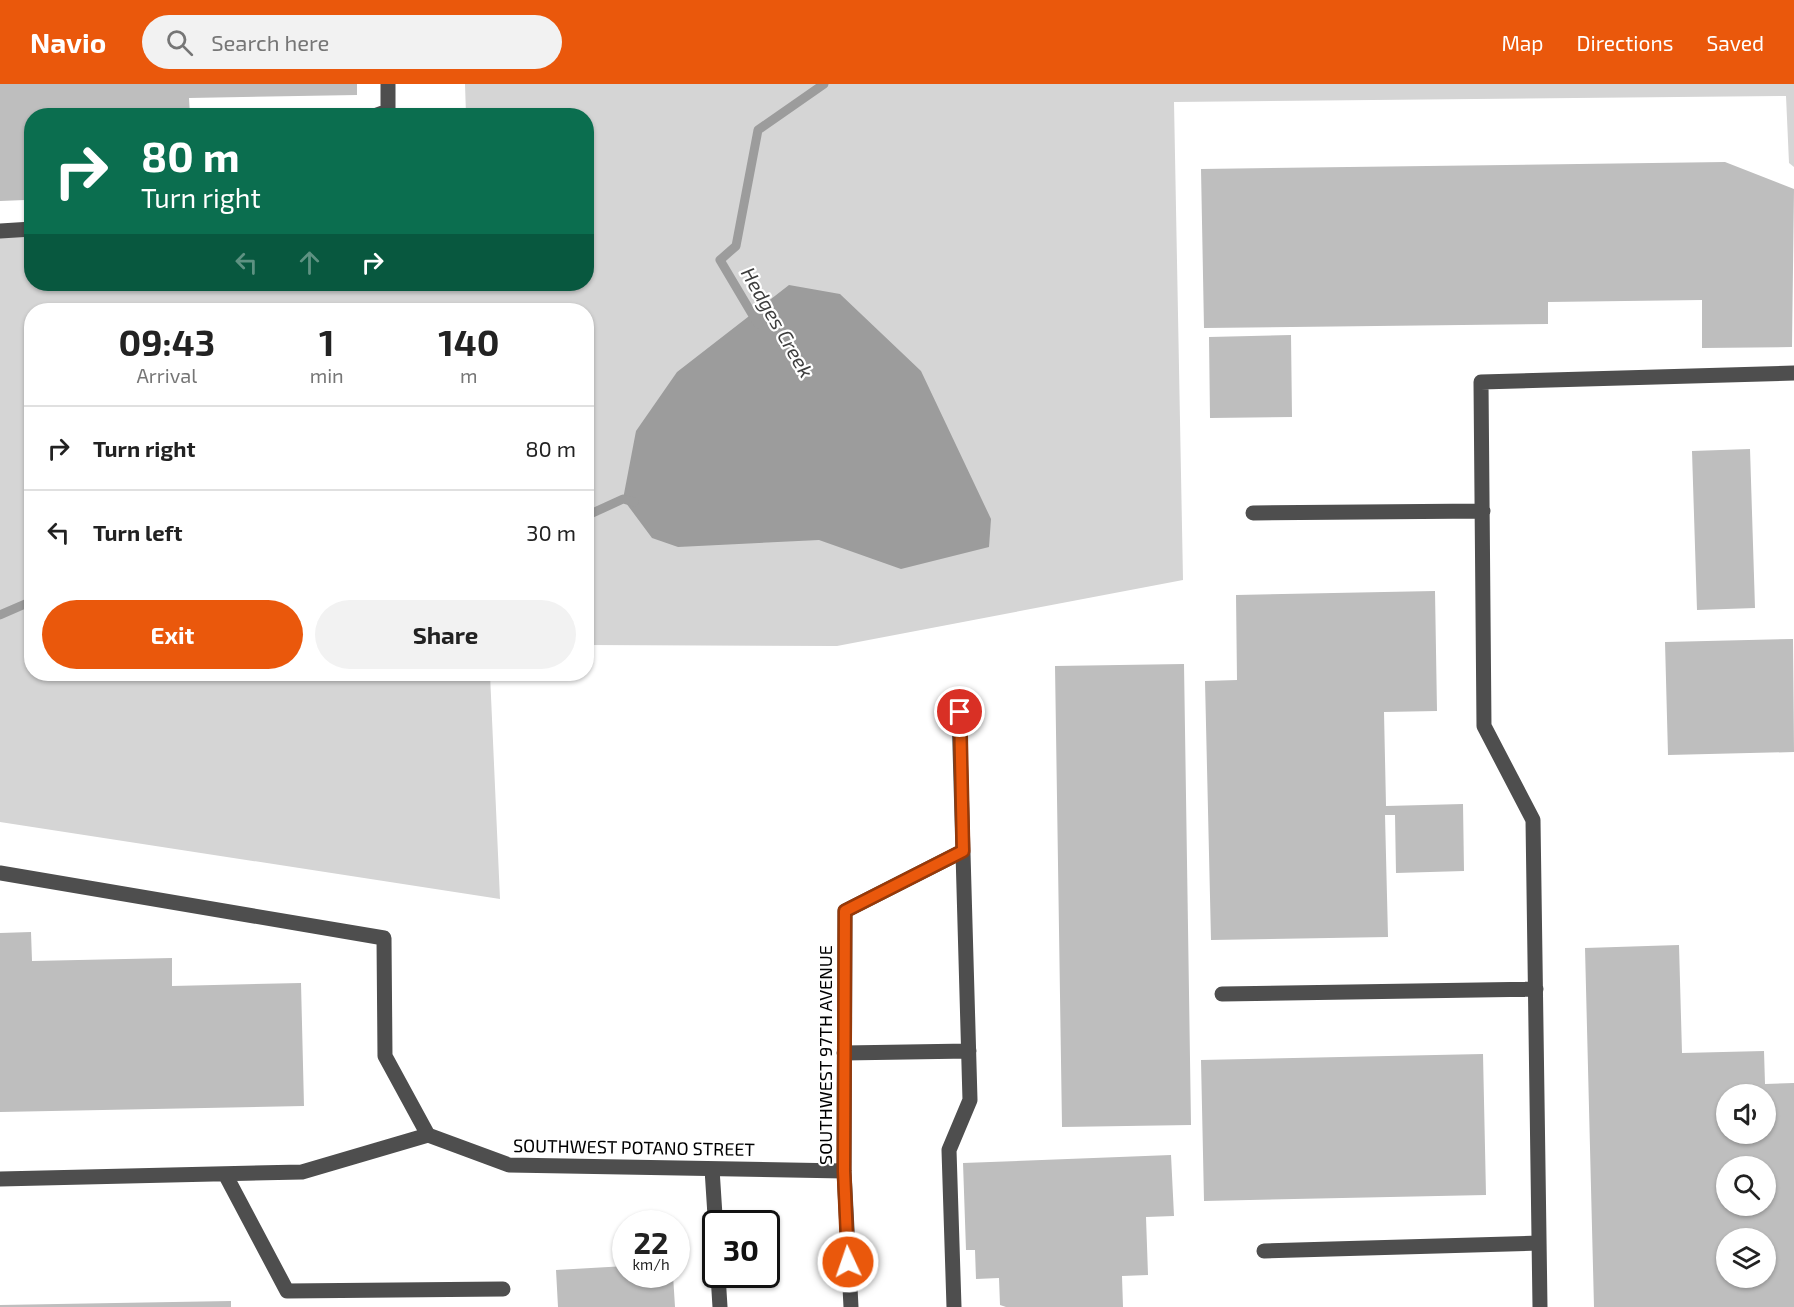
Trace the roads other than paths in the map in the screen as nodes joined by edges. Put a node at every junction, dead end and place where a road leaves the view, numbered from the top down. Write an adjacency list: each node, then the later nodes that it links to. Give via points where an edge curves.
1 (388, 84): 2 (street)
2 (388, 108)
3 (24, 230): 4 (street)
4 (0, 231)
5 (1794, 373): 6 (street, via 1481,382)
6 (1483, 510): 7 (street); 11 (street, via 1485,726 1533,820)
7 (1253, 513)
8 (960, 712): 9 (street)
9 (963, 851): 13 (street); 14 (street, SOUTHWEST 97TH AVENUE, via 845,911)
10 (0, 873): 15 (street, via 384,938 385,1056)
11 (1536, 989): 12 (street); 21 (street)
12 (1222, 994)
13 (969, 1051): 14 (street); 27 (street, via 970,1100 949,1150)
14 (844, 1053): 17 (street, SOUTHWEST 97TH AVENUE)
15 (428, 1135): 16 (street, SOUTHWEST POTANO STREET, via 509,1165); 18 (street, via 302,1172)
16 (712, 1168): 17 (street, SOUTHWEST POTANO STREET); 20 (street)
17 (844, 1171): 26 (street, SOUTHWEST 97TH AVENUE)
18 (225, 1174): 19 (street); 24 (street, via 287,1291)
19 (0, 1179)
20 (715, 1210)
21 (1539, 1243): 22 (street); 28 (street)
22 (1264, 1251)
23 (719, 1288): 25 (street)
24 (503, 1289)
25 (720, 1307)
26 (850, 1307)
27 (954, 1307)
28 (1540, 1307)

